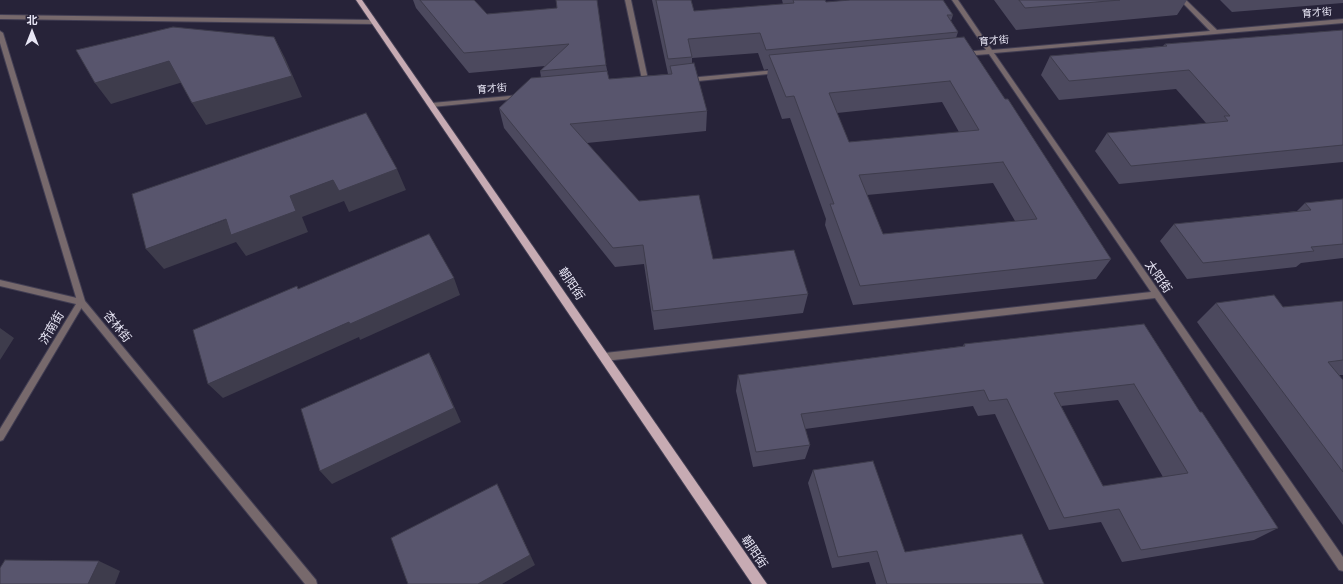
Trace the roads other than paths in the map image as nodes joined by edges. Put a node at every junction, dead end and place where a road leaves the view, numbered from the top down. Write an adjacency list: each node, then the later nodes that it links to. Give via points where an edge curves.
1 (359, 0): 7 (main road, 朝阳街)
2 (628, 0): 14 (street)
3 (955, 0): 10 (street, 太阳街)
4 (1183, 0): 8 (street)
5 (0, 16): 7 (street)
6 (1343, 21): 8 (street, 育才街)
7 (374, 22): 18 (main road, 朝阳街)
8 (1215, 32): 10 (street, 育才街)
9 (0, 33): 21 (street, 杏林街)
10 (989, 52): 11 (street, 育才街); 20 (street, 太阳街)
11 (958, 55)
12 (786, 71): 13 (street)
13 (677, 82)
14 (646, 84): 15 (street); 16 (street)
15 (654, 84)
16 (638, 85)
17 (527, 96): 18 (street, 育才街)
18 (432, 105): 22 (main road, 朝阳街)
19 (0, 284): 21 (street, 济南街)
20 (1157, 295): 22 (street); 24 (street, 太阳街)
21 (81, 302): 23 (street, 济南街); 25 (street, 杏林街)
22 (605, 357): 26 (main road, 朝阳街)
23 (0, 437)
24 (1343, 566)
25 (312, 584)
26 (760, 584)

